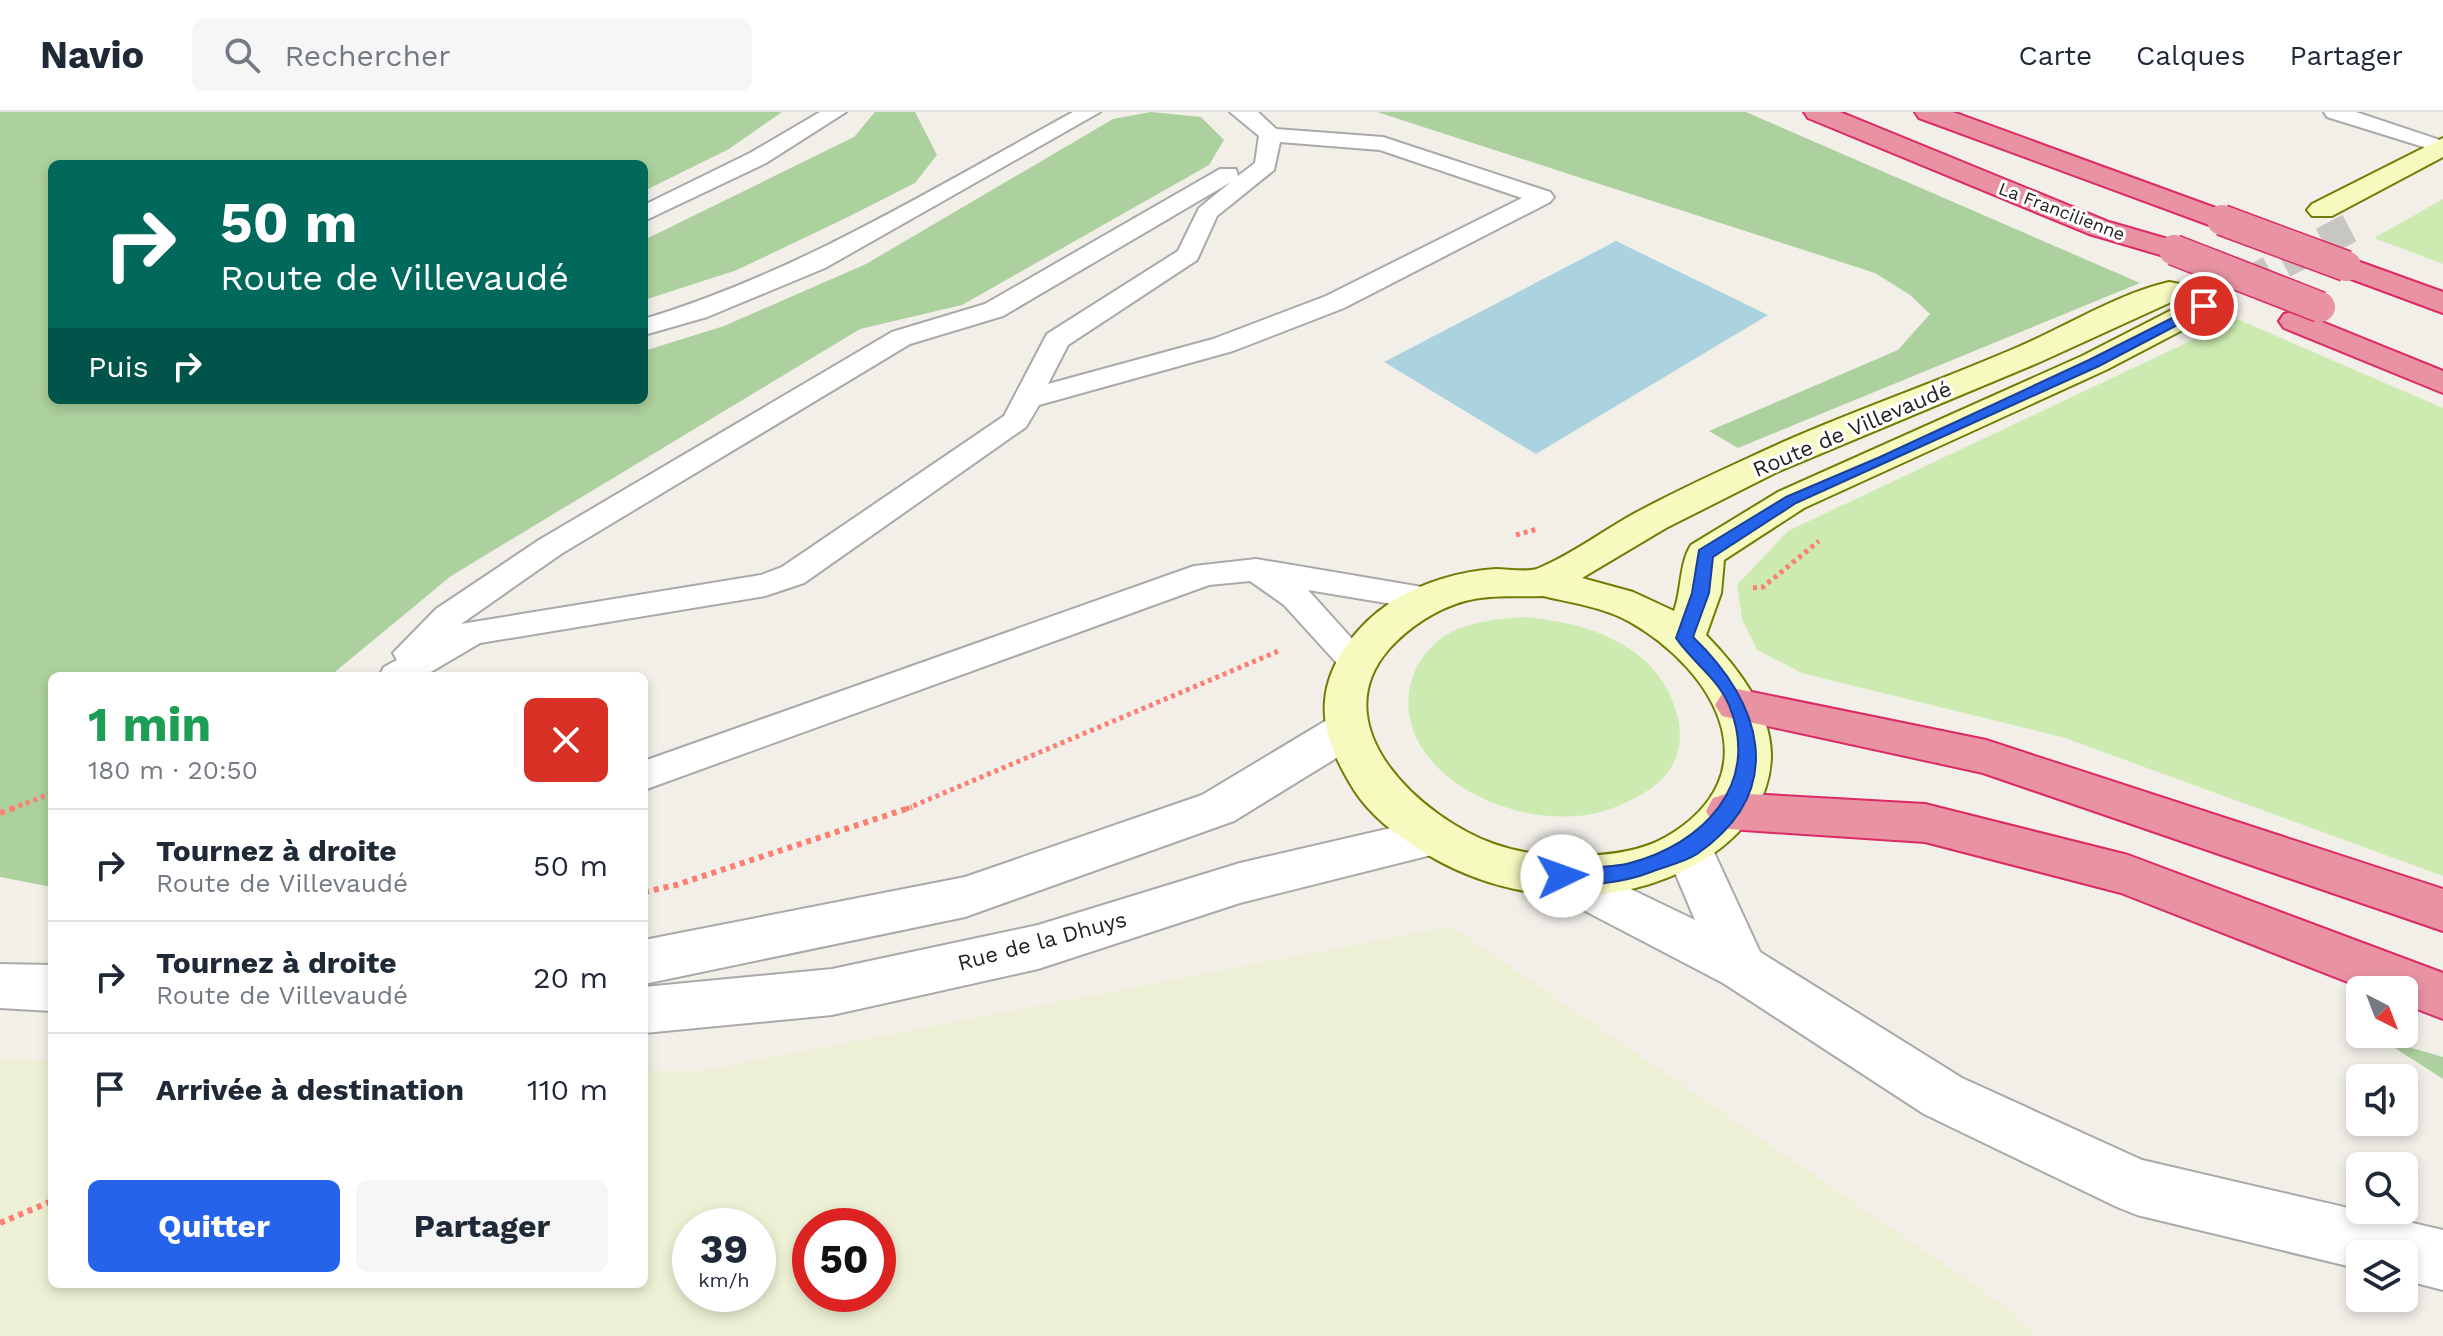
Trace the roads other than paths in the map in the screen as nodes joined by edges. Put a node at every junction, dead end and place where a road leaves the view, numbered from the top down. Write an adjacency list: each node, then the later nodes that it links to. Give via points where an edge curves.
1 (835, 112): 10 (lane, via 779,147)
2 (1089, 112): 17 (lane, via 816,263)
3 (1241, 112): 7 (lane, via 1255,119)
4 (1817, 112): 16 (highway, La Francilienne)
5 (1928, 112): 14 (highway, bridge)
6 (2335, 112): 8 (lane)
7 (1270, 141): 11 (lane); 12 (lane, via 1266,165 1207,213); 20 (lane, via 1383,144 1542,197 1335,302 1223,345)
8 (2441, 146): 9 (main road)
9 (2322, 210)
10 (648, 212)
11 (1155, 219): 12 (lane, via 1182,218); 26 (lane, via 994,310 901,338 833,378 550,547 448,617)
12 (1198, 229): 20 (lane, via 1188,255 1057,340)
13 (2169, 291): 22 (main road, Route de Villevaudé, via 1764,464)
14 (2443, 303)
15 (2204, 306): 24 (main road, Route de Villevaudé, via 2094,363 1791,500 1705,554 1701,593)
16 (2307, 314): 18 (highway); 19 (highway)
17 (648, 326)
18 (2443, 356)
19 (2443, 383)
20 (1027, 399): 27 (lane, via 1016,421 793,575 765,585 472,633)
21 (1256, 570): 23 (lane); 25 (lane, via 1296,597); 30 (lane, via 1205,574)
22 (1543, 583): 23 (main road, via 1483,584); 24 (main road, via 1594,593 1642,611)
23 (1428, 599): 25 (main road, via 1384,625)
24 (1684, 638): 28 (main road, via 1716,669)
25 (1356, 662): 29 (main road, via 1346,694)
26 (391, 672)
27 (403, 672)
28 (1737, 705): 31 (main road, via 1748,741 1745,776); 35 (highway, via 1986,757)
29 (1348, 729): 32 (main road, via 1364,768 1392,805); 36 (street, via 1218,808 965,897)
30 (648, 775)
31 (1729, 811): 33 (main road); 40 (highway, via 1925,823 2128,875)
32 (1434, 837): 34 (main road, via 1494,864); 41 (street, Rue de la Dhuys, via 1240,883 1038,947 862,986)
33 (1689, 849): 34 (main road, via 1629,872); 37 (street)
34 (1562, 876): 37 (street)
35 (2443, 910)
36 (648, 961)
37 (1741, 967): 42 (street, via 1943,1096 2137,1187)
38 (0, 986): 39 (street)
39 (48, 988)
40 (2443, 996)
41 (648, 1010)
42 (2443, 1260)

